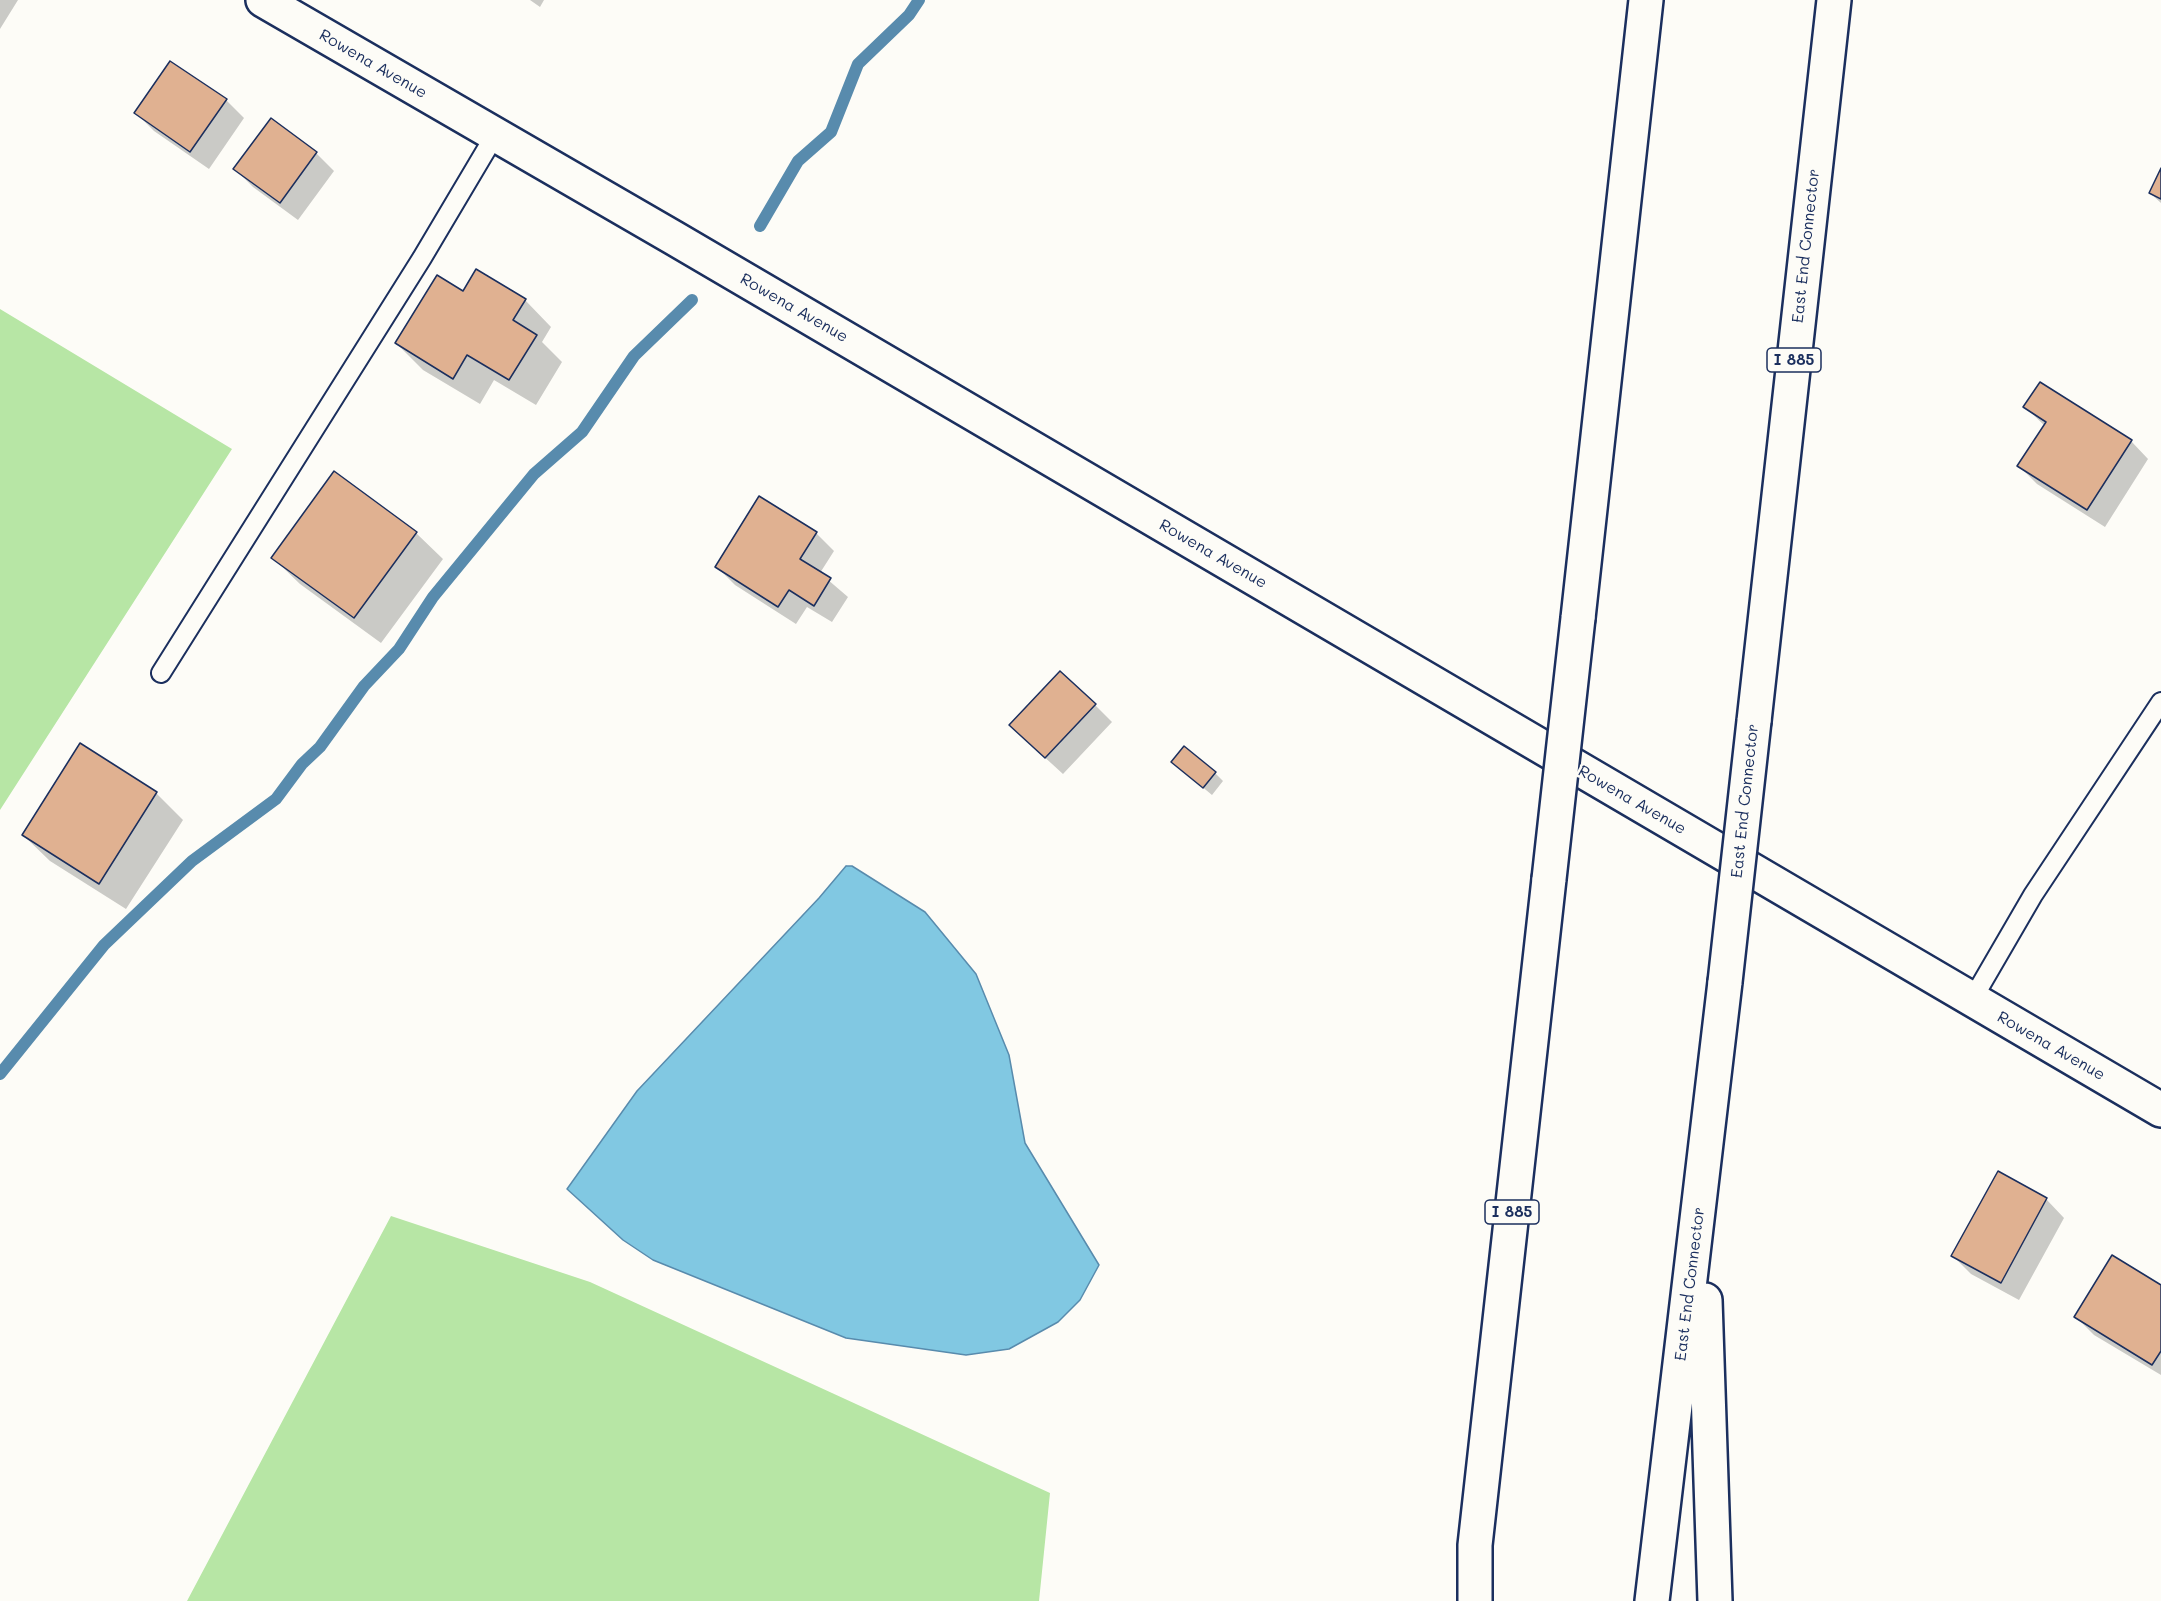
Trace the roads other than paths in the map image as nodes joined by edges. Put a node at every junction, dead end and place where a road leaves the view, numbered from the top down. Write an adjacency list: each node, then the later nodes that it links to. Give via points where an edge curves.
1 (263, 0): 4 (main road, Rowena Avenue)
2 (1646, 0): 10 (main road, I 885, bridge)
3 (1834, 0): 9 (main road, East End Connector / I 885, bridge)
4 (495, 135): 5 (lane); 7 (main road, Rowena Avenue)
5 (161, 673)
6 (2161, 702): 7 (lane, via 2033,895)
7 (1972, 999): 8 (main road, Rowena Avenue)
8 (2161, 1110)
9 (1701, 1193): 13 (main road, East End Connector / I 885); 14 (main road)
10 (1475, 1545): 11 (main road); 12 (main road, I 885)
11 (1467, 1601)
12 (1475, 1601)
13 (1652, 1601)
14 (1715, 1601)

